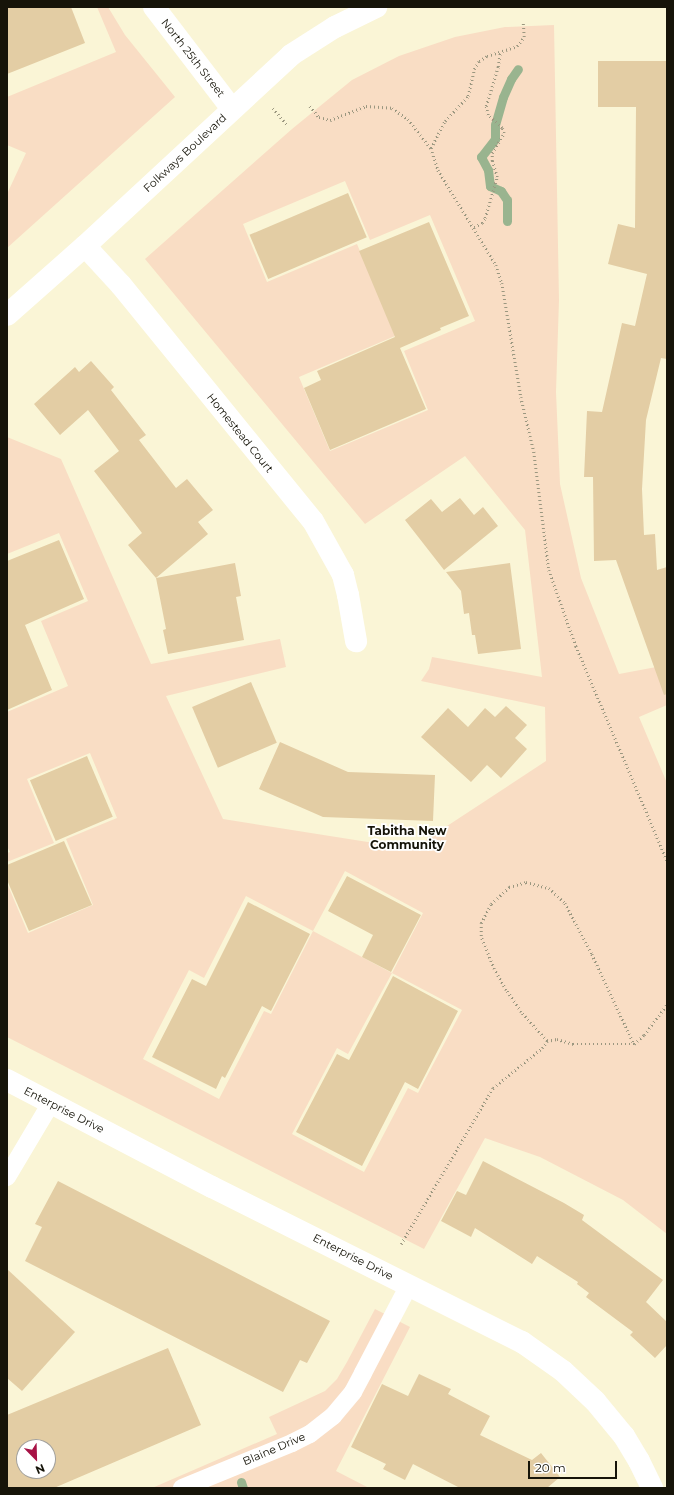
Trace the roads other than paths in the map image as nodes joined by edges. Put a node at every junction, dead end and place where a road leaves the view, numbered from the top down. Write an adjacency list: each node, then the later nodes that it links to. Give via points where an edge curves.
1 (154, 7): 3 (street, North 25th Street)
2 (376, 7): 3 (street, Folkways Boulevard, via 335,27 296,51)
3 (232, 109): 4 (street, Folkways Boulevard)
4 (85, 246): 5 (street, Folkways Boulevard); 6 (street, Homestead Court, via 121,285 313,521 343,575)
5 (7, 315)
6 (356, 640)
7 (7, 1080): 8 (street, Enterprise Drive)
8 (52, 1103): 9 (lane); 10 (street, Enterprise Drive, via 212,1187)
9 (7, 1177)
10 (409, 1285): 11 (lane, Blaine Drive, via 356,1385 333,1416 310,1434 292,1443); 12 (street, Enterprise Drive, via 522,1342 563,1371 582,1387 611,1419 639,1461)
11 (182, 1488)
12 (652, 1488)

